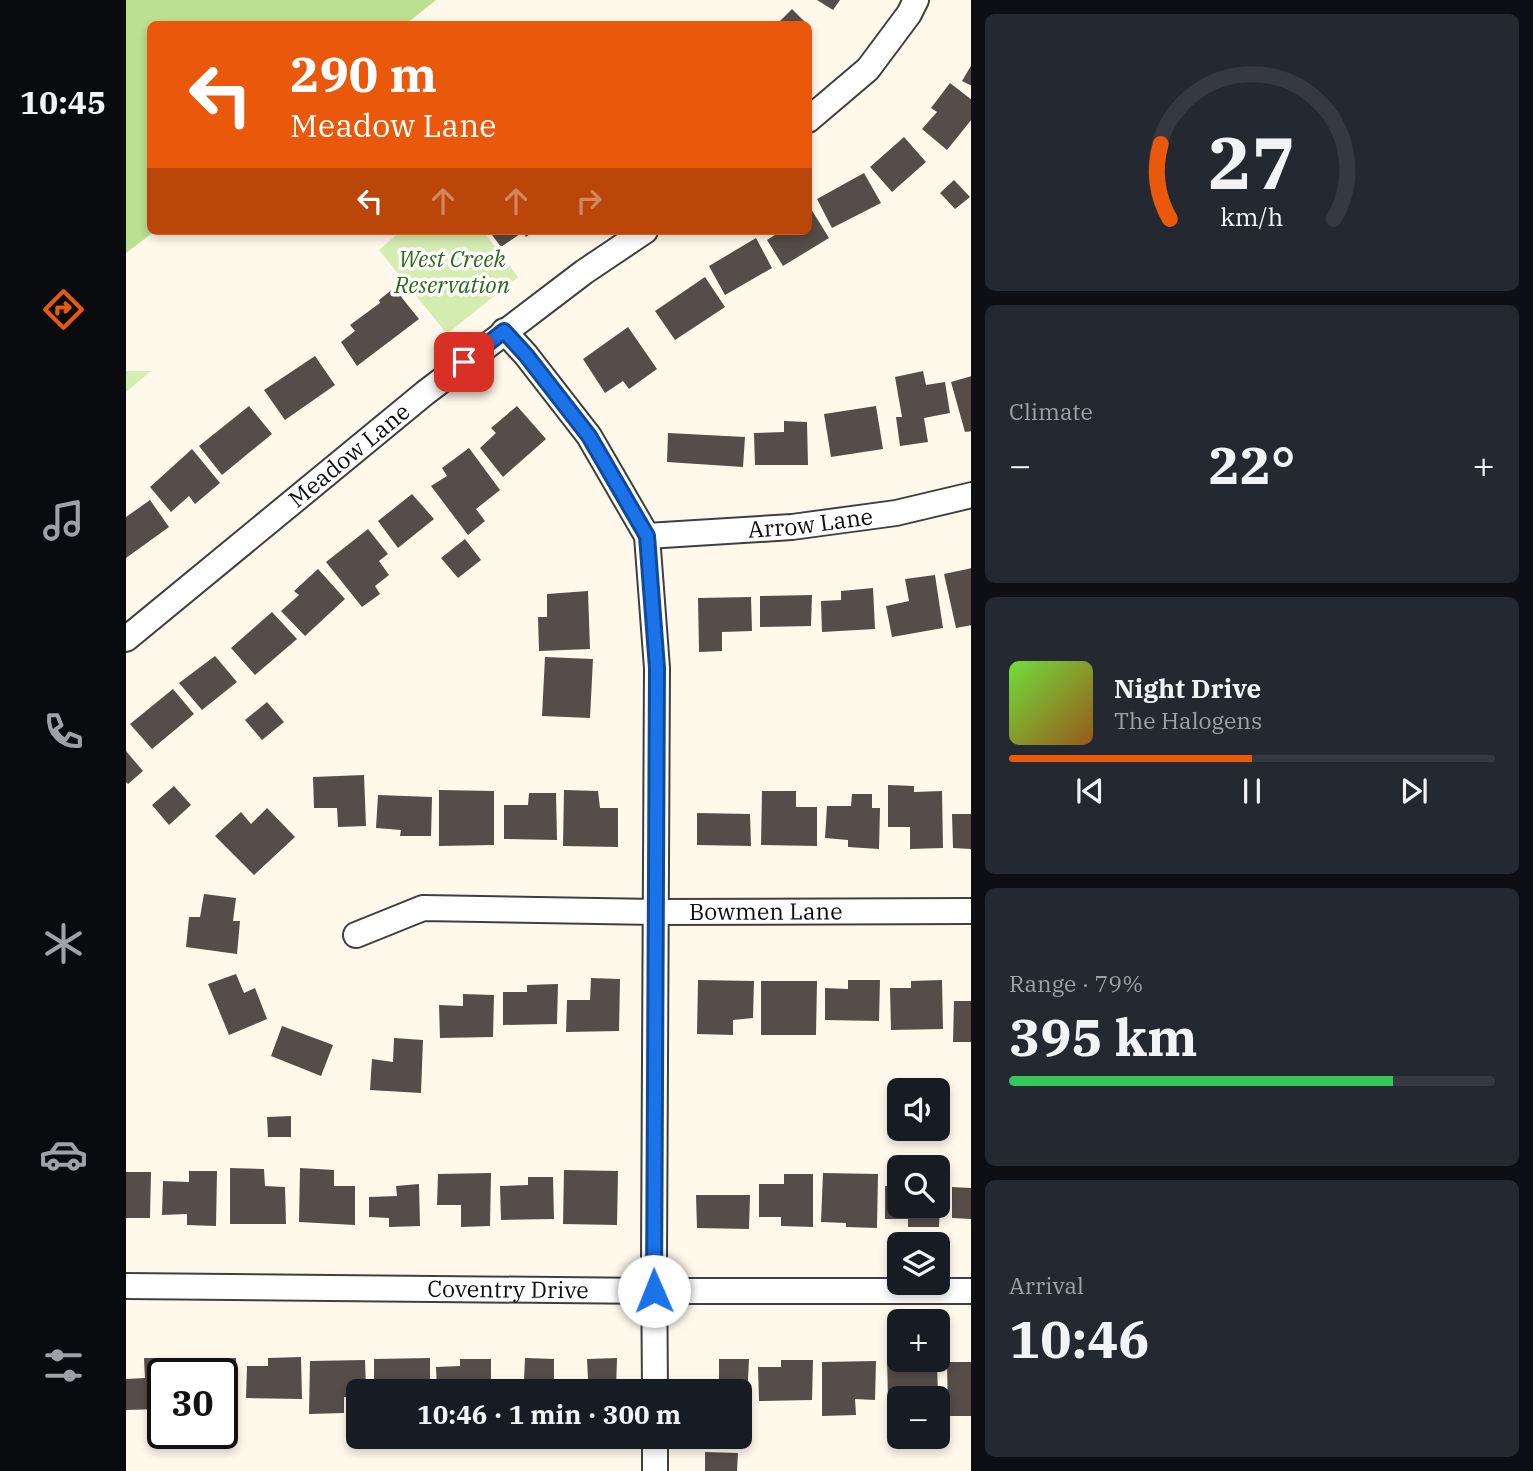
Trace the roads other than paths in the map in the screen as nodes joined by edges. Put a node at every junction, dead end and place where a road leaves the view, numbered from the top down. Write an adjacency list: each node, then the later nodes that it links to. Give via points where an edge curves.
1 (916, 0): 2 (street, via 868,69)
2 (812, 117)
3 (639, 235): 4 (street, Meadow Lane)
4 (504, 331): 6 (street, via 589,436); 7 (street, Meadow Lane)
5 (971, 495): 6 (street, Arrow Lane, via 896,513 792,527)
6 (647, 536): 9 (street, via 657,668)
7 (126, 639)
8 (971, 911): 9 (street, Bowmen Lane)
9 (656, 912): 10 (street, Bowmen Lane, via 424,908); 12 (street)
10 (356, 934)
11 (126, 1286): 12 (street, Coventry Drive)
12 (654, 1291): 13 (street, Coventry Drive); 14 (street)
13 (971, 1291)
14 (655, 1379)
15 (655, 1449): 16 (street)
16 (655, 1471)

